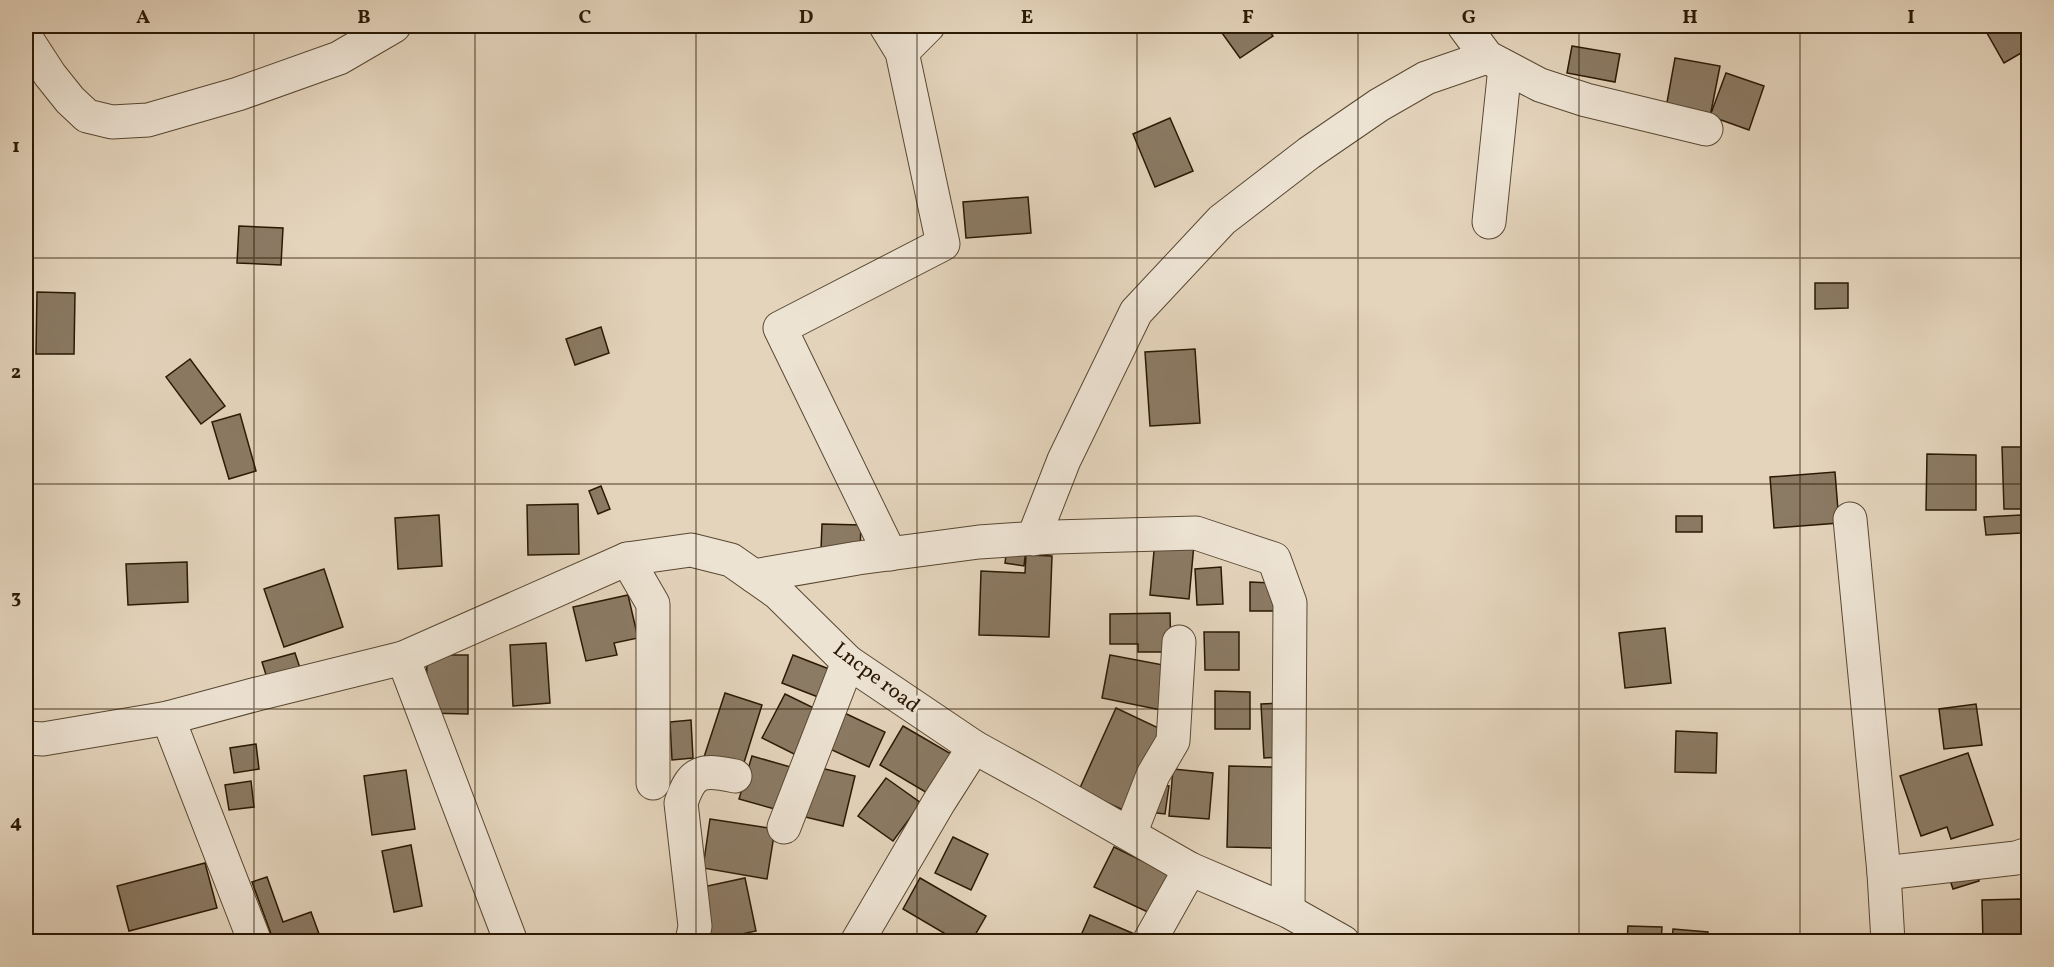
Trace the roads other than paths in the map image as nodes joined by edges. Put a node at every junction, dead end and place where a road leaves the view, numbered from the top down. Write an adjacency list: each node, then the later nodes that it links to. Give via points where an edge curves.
1 (394, 26): 4 (street, via 339,58 238,94 148,120 112,122 87,116 70,100)
2 (928, 26): 5 (street)
3 (1464, 26): 6 (street)
4 (26, 38)
5 (894, 39): 11 (street, via 943,244 780,328)
6 (1496, 62): 7 (street, via 1540,84 1586,100); 8 (street); 10 (street, via 1426,78 1379,105 1222,220 1136,312 1064,460)
7 (1706, 129)
8 (1489, 222)
9 (1850, 519): 26 (street)
10 (1033, 539): 11 (street); 27 (street, via 1196,533 1274,559 1290,603)
11 (890, 554): 13 (street)
12 (627, 559): 13 (street, Lncpe road, via 691,550 731,560); 15 (street, Lncpe road); 21 (street, via 653,604)
13 (754, 576): 16 (street, Lncpe road, via 778,593)
14 (1179, 642): 23 (street, via 1173,741 1153,776)
15 (404, 658): 17 (street, Lncpe road); 29 (street)
16 (848, 662): 19 (street, Lncpe road); 22 (street)
17 (168, 718): 18 (street, Lncpe road, via 43,739); 28 (street)
18 (26, 738)
19 (974, 747): 23 (street, Lncpe road); 31 (street)
20 (735, 776): 30 (street, via 712,771 698,775 687,785 681,803 695,926)
21 (652, 783)
22 (784, 827)
23 (1130, 834): 25 (street, Lncpe road)
24 (2028, 854): 26 (street)
25 (1190, 869): 27 (street, Lncpe road); 32 (street)
26 (1884, 873): 34 (street)
27 (1288, 911): 33 (street, Lncpe road)
28 (255, 942)
29 (511, 942)
30 (692, 942)
31 (857, 942)
32 (1149, 942)
33 (1343, 942)
34 (1888, 942)

